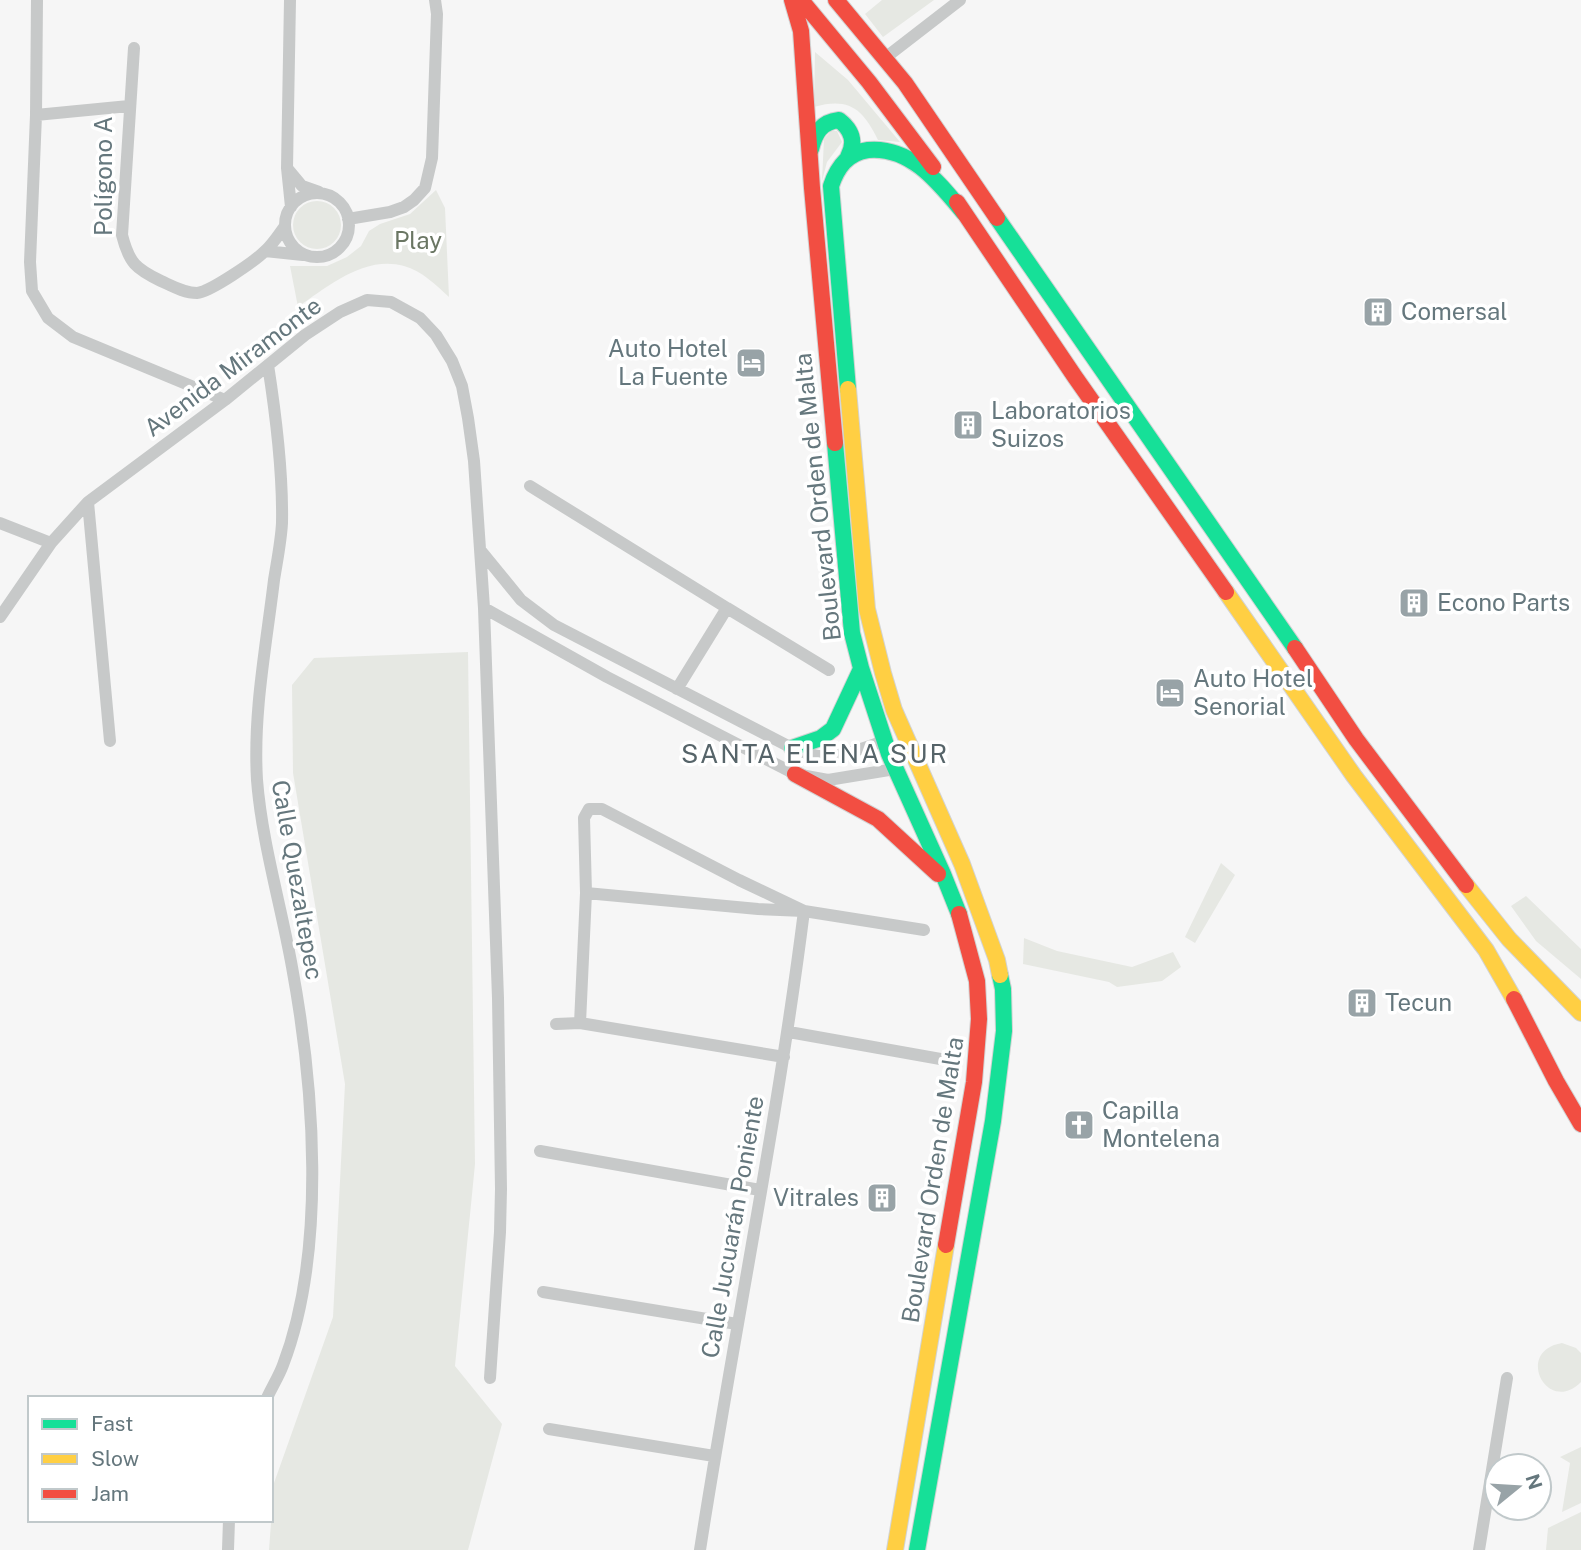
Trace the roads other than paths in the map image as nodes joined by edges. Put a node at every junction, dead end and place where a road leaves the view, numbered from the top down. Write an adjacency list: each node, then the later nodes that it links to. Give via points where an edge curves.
1 (37, 0): 11 (street)
2 (290, 0): 14 (street)
3 (435, 0): 18 (street, via 432,158 425,188 404,207)
4 (792, 0): 12 (highway, Boulevard Orden de Malta, via 801,31)
5 (801, 0): 17 (highway, via 909,135)
6 (836, 0): 9 (highway)
7 (960, 0): 9 (street)
8 (134, 48): 10 (street)
9 (885, 58): 44 (highway, via 1364,750 1478,902)
10 (129, 106): 11 (street, Polígono A); 20 (street, Polígono A, via 122,235 133,264 144,274 198,293)
11 (36, 115): 23 (street, via 30,262 32,291 48,318 73,337)
12 (810, 156): 13 (highway, via 819,127 836,120 852,135); 32 (highway, Boulevard Orden de Malta, via 848,603)
13 (848, 157): 17 (highway, via 881,149 907,156); 66 (highway, Boulevard Orden de Malta, via 835,175 830,197 869,621 894,710 977,901 1003,989 1003,1051 995,1109)
14 (286, 168): 15 (street, via 302,186); 16 (street)
15 (325, 194): 16 (street, via 306,195); 18 (street, via 342,205)
16 (290, 207): 19 (street)
17 (964, 213): 48 (highway, via 1354,776 1486,950)
18 (348, 219): 21 (street, via 347,234 336,251)
19 (285, 226): 20 (street, Polígono A); 21 (street, via 292,245)
20 (265, 251): 21 (street)
21 (309, 256)
22 (268, 365): 23 (street, Avenida Miramonte); 28 (street, Avenida Miramonte, via 340,312 367,300 391,302 420,318 436,335 462,386); 59 (street, Calle Quezaltepec, via 277,421 282,524 256,723 257,781 292,967 308,1078 311,1137 310,1244 297,1317)
23 (225, 400): 25 (street, Avenida Miramonte)
24 (530, 486): 30 (street)
25 (88, 502): 27 (street, Avenida Miramonte); 35 (street)
26 (0, 523): 27 (street)
27 (51, 543): 31 (street, Avenida Miramonte)
28 (481, 551): 29 (street, Avenida Miramonte); 34 (street, via 508,586 554,625)
29 (484, 608): 39 (street); 58 (street, Avenida Miramonte, via 501,1164)
30 (727, 608): 33 (street); 34 (street)
31 (0, 617)
32 (861, 669): 36 (highway, Boulevard Orden de Malta); 37 (highway, via 833,729)
33 (829, 670)
34 (677, 689): 37 (street)
35 (110, 741)
36 (884, 741): 37 (street, via 823,756); 38 (highway, Boulevard Orden de Malta)
37 (792, 748)
38 (895, 769): 39 (street, via 828,780); 40 (highway, Boulevard Orden de Malta)
39 (795, 774): 40 (highway, via 878,819)
40 (946, 883): 65 (highway, Boulevard Orden de Malta, via 970,945 979,1035)
41 (586, 893): 42 (street); 42 (street, via 584,818 588,810 598,808); 45 (street)
42 (804, 911): 43 (street); 47 (street, Calle Jucuarán Poniente)
43 (924, 930)
44 (1581, 1013)
45 (580, 1023): 46 (street); 49 (street)
46 (556, 1024)
47 (789, 1032): 49 (street, Calle Jucuarán Poniente); 50 (street)
48 (1537, 1046): 51 (highway); 52 (highway)
49 (784, 1057): 54 (street, Calle Jucuarán Poniente)
50 (946, 1060)
51 (1581, 1103)
52 (1581, 1121)
53 (540, 1152): 54 (street)
54 (760, 1190): 56 (street, Calle Jucuarán Poniente)
55 (543, 1292): 56 (street)
56 (737, 1324): 61 (street, Calle Jucuarán Poniente)
57 (1507, 1377): 67 (street)
58 (489, 1378)
59 (268, 1396)
60 (549, 1429): 61 (street)
61 (714, 1457): 64 (street, Calle Jucuarán Poniente)
62 (229, 1522): 63 (street)
63 (228, 1550)
64 (700, 1550)
65 (895, 1550)
66 (917, 1550)
67 (1479, 1550)

